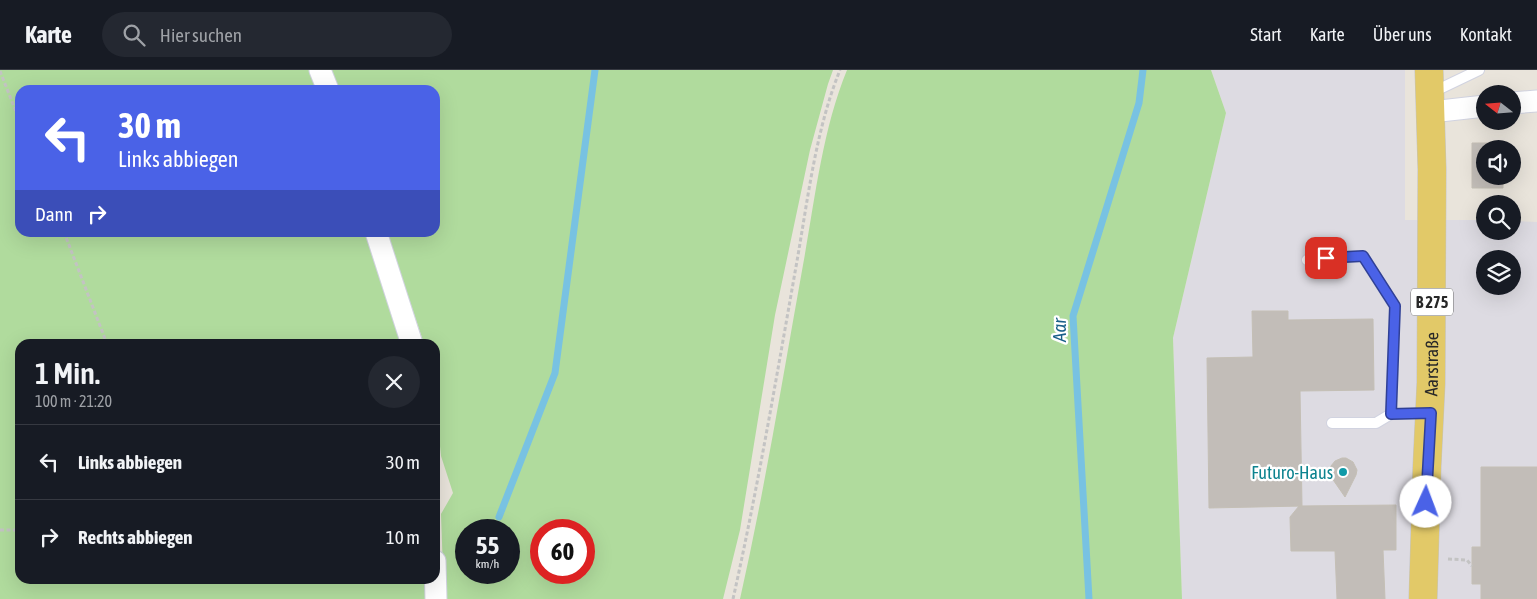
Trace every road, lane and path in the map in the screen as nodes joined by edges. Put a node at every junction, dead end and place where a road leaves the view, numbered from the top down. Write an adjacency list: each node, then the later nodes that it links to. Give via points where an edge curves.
1 (320, 70): 5 (street)
2 (840, 70): 25 (path, via 817,152)
3 (1478, 70): 6 (lane)
4 (0, 71): 10 (path)
5 (326, 85)
6 (1430, 92): 9 (street); 16 (main road, Aarstraße / B 275)
7 (1537, 101): 8 (street)
8 (1521, 102)
9 (1476, 104)
10 (15, 109)
11 (66, 237): 14 (path)
12 (378, 237): 15 (street)
13 (1307, 260): 17 (lane, via 1363,256 1395,306)
14 (105, 339)
15 (410, 339)
16 (1431, 413): 17 (lane); 26 (main road, Aarstraße / B 275)
17 (1391, 414): 18 (lane, via 1376,423)
18 (1332, 423)
19 (0, 530): 20 (path)
20 (15, 530)
21 (1447, 559): 22 (path, via 1467,560)
22 (1472, 566)
23 (436, 584): 24 (street)
24 (436, 599)
25 (733, 599)
26 (1423, 599)

